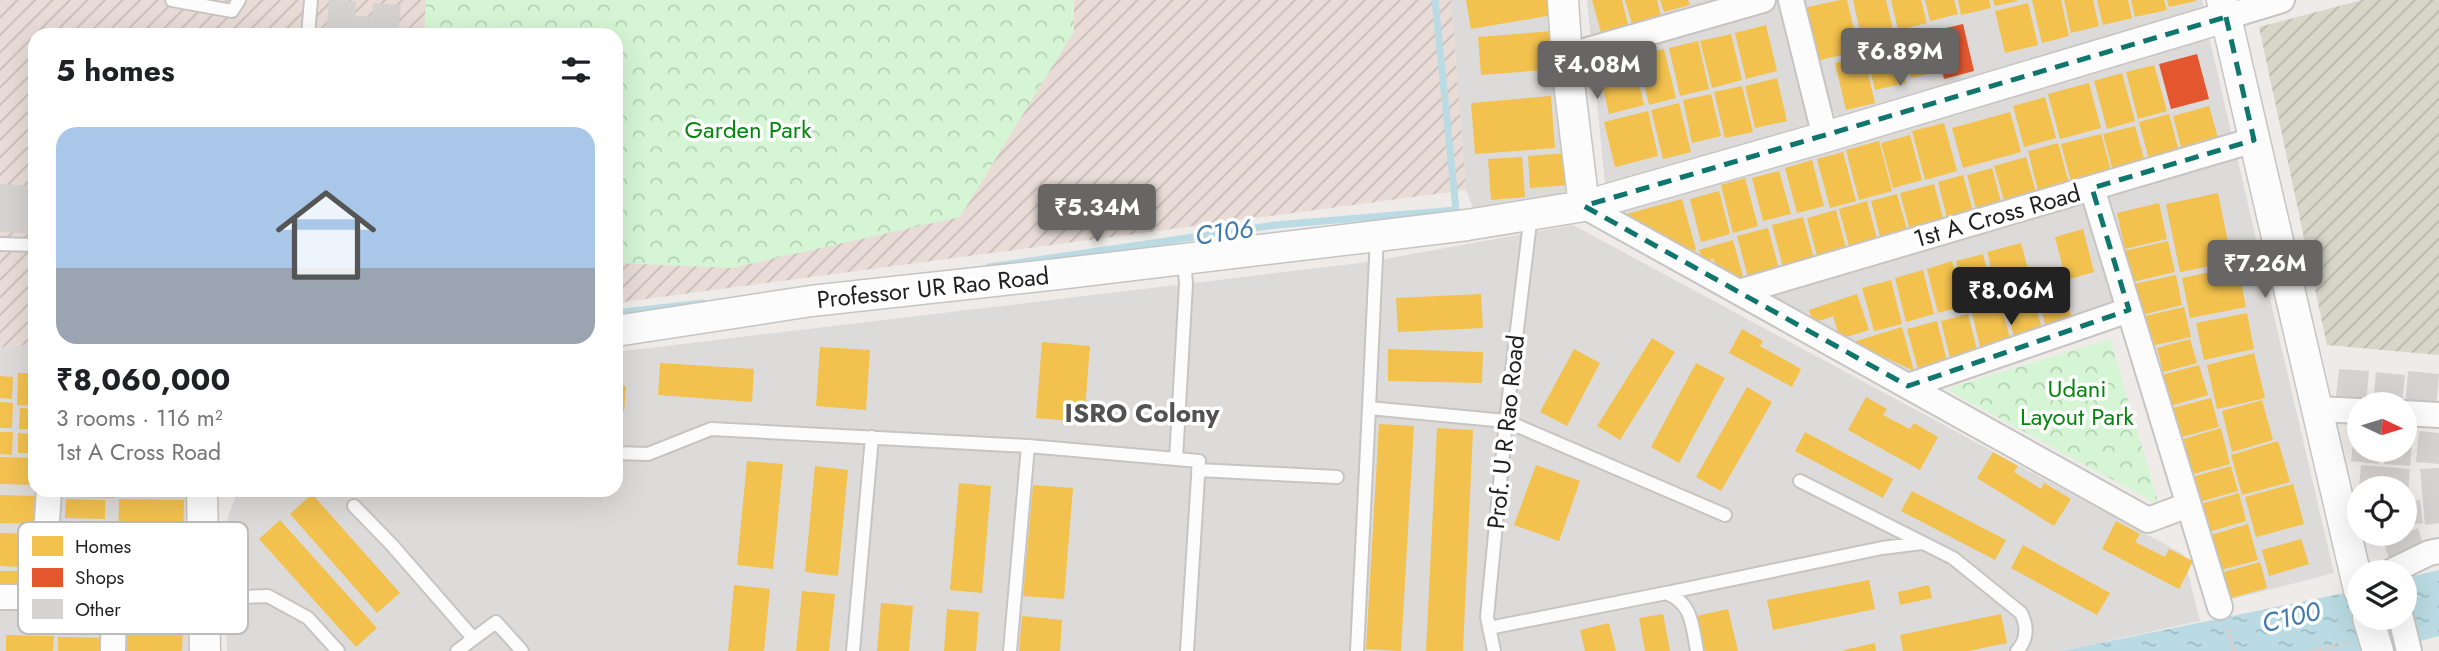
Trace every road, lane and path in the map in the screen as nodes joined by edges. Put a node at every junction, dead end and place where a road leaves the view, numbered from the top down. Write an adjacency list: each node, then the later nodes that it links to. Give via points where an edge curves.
1 (172, 0): 2 (lane, via 232,11)
2 (239, 0)
3 (311, 0): 9 (lane)
4 (1563, 0): 10 (street)
5 (1763, 0): 10 (street)
6 (1791, 0): 11 (street)
7 (2282, 0): 8 (street)
8 (2224, 8): 11 (street, Professor UR Rao Road); 12 (street)
9 (309, 28)
10 (1567, 56): 14 (street)
11 (1825, 137): 14 (street, Professor UR Rao Road)
12 (2255, 141): 13 (street, 1st A Cross Road); 25 (street)
13 (2092, 188): 20 (street, 1st A Cross Road); 21 (street)
14 (1584, 206): 15 (street, Professor UR Rao Road); 20 (street)
15 (1531, 213): 16 (street, Professor UR Rao Road); 29 (lane, Prof. U R Rao Road)
16 (1377, 236): 19 (street, Professor UR Rao Road); 24 (lane)
17 (0, 243): 18 (lane)
18 (28, 245)
19 (1184, 259): 22 (street, Professor UR Rao Road, via 811,301); 33 (lane)
20 (1739, 292): 23 (street)
21 (2129, 310): 23 (street); 39 (street)
22 (623, 330)
23 (1908, 386): 39 (street, via 2148,520)
24 (1369, 408): 29 (lane); 63 (lane)
25 (2316, 409): 26 (street); 46 (street)
26 (2347, 410)
27 (2417, 414): 28 (street)
28 (2439, 415)
29 (1506, 421): 41 (lane); 53 (lane, Prof. U R Rao Road)
30 (872, 438): 31 (lane); 32 (lane, via 711,429 648,454); 60 (lane)
31 (1028, 446): 33 (lane); 61 (lane)
32 (623, 453)
33 (1176, 459): 34 (lane, via 1199,461)
34 (1198, 470): 35 (lane); 62 (lane)
35 (1336, 477)
36 (1800, 481): 44 (lane)
37 (49, 497): 42 (street)
38 (202, 497): 43 (street)
39 (2189, 505): 52 (street)
40 (354, 506): 56 (lane)
41 (1725, 514)
42 (47, 522)
43 (203, 522)
44 (1922, 543): 48 (lane); 66 (lane, via 1952,558 2021,613 2026,622 2025,639)
45 (2439, 551): 47 (street)
46 (2351, 560)
47 (2417, 560)
48 (1666, 593): 53 (lane); 65 (lane, via 1686,607)
49 (0, 597): 50 (street)
50 (18, 597)
51 (248, 597): 57 (lane, via 268,596 307,618)
52 (2220, 607)
53 (1489, 628): 64 (lane, Prof. U R Rao Road)
54 (2404, 630): 68 (street)
55 (2373, 636): 67 (path)
56 (473, 638): 58 (lane); 59 (lane, via 496,622)
57 (338, 651)
58 (457, 651)
59 (522, 651)
60 (853, 651)
61 (1010, 651)
62 (1187, 651)
63 (1357, 651)
64 (1494, 651)
65 (1697, 651)
66 (2017, 651)
67 (2311, 651)
68 (2409, 651)

